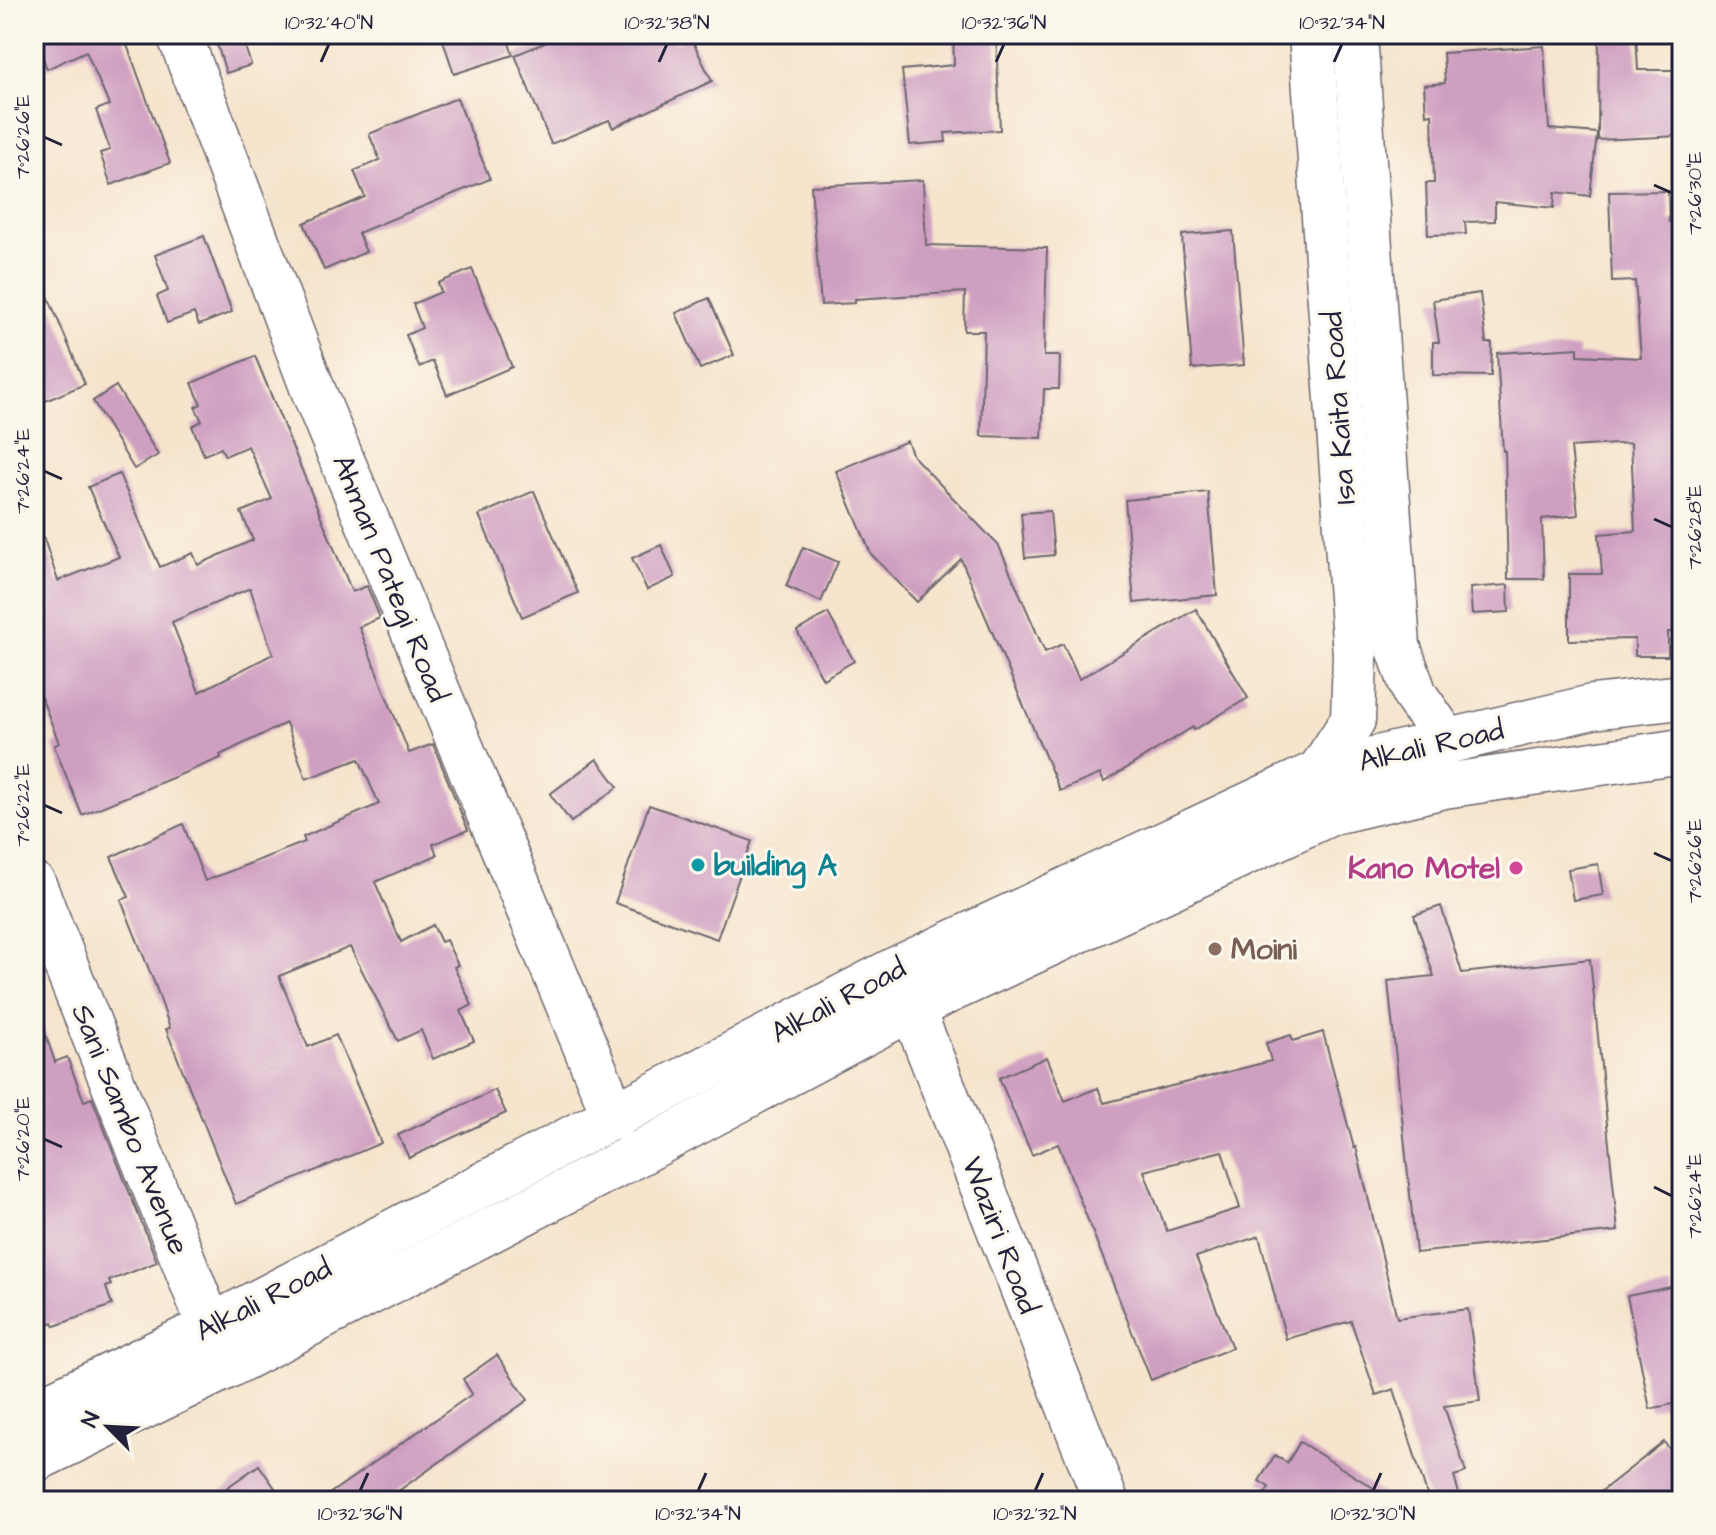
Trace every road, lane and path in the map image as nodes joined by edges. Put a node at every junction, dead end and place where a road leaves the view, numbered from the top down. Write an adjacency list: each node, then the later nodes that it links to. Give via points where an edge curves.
1 (179, 34): 12 (main road, Ahman Pategi Road, via 315,395)
2 (1311, 34): 4 (main road, Isa Kaita Road)
3 (1357, 52): 4 (main road); 6 (main road, Isa Kaita Road, via 1398,646 1415,695)
4 (1314, 78): 8 (main road, Isa Kaita Road, via 1355,654 1353,720)
5 (1682, 697): 6 (main road, Alkali Road, via 1592,707)
6 (1447, 741): 8 (main road, Alkali Road)
7 (1682, 751): 11 (main road, Alkali Road, via 1444,786 1333,812)
8 (1319, 772): 10 (main road, Alkali Road)
9 (34, 885): 13 (main road, Sani Sambo Avenue)
10 (894, 970): 11 (main road, Waziri Road); 12 (main road, Alkali Road)
11 (912, 1008): 15 (main road, Alkali Road, via 228,1366); 16 (main road, Waziri Road)
12 (615, 1118): 13 (main road, Alkali Road)
13 (210, 1327): 14 (main road, Alkali Road)
14 (34, 1412)
15 (34, 1460)
16 (1106, 1501)

